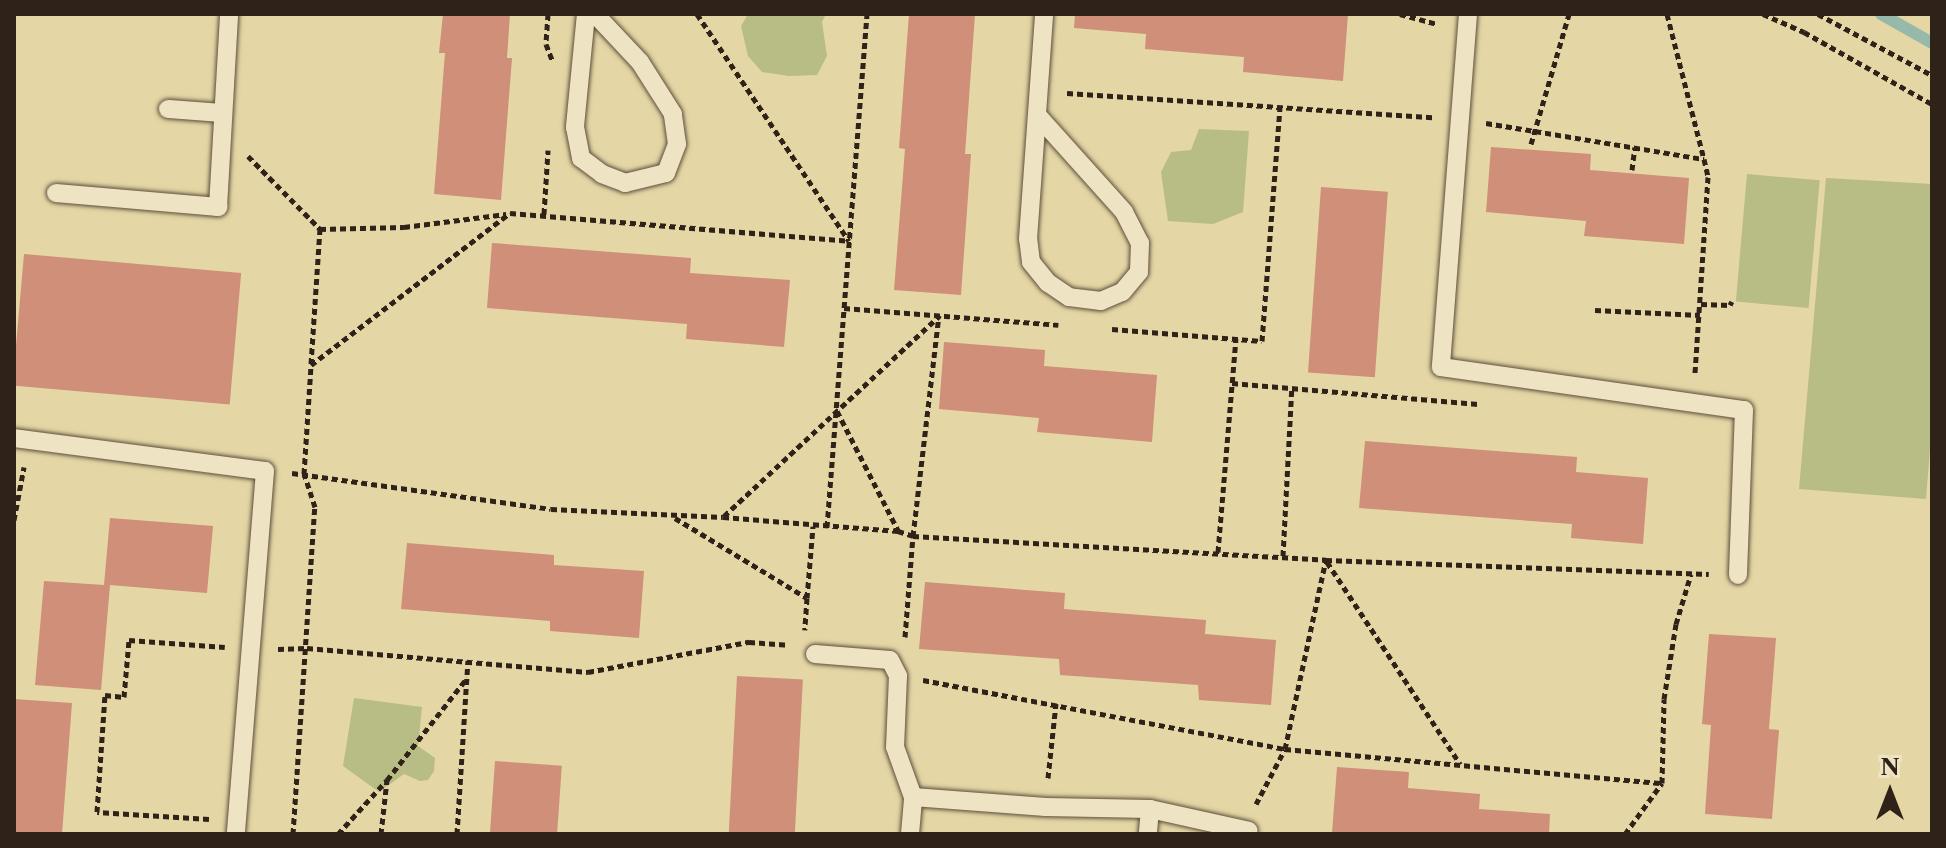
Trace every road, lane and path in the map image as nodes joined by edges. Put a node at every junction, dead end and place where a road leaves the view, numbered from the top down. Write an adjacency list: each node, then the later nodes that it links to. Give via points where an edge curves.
1 (229, 14): 17 (lane)
2 (586, 14): 3 (lane, via 575,127 581,158 625,183 666,173 677,144 673,114 640,62)
3 (595, 14)
4 (697, 14): 25 (path)
5 (867, 14): 25 (path)
6 (1044, 14): 16 (lane)
7 (1400, 14): 12 (path)
8 (1569, 14): 18 (path)
9 (1667, 14): 20 (path)
10 (1763, 14): 14 (path)
11 (1818, 14): 13 (path)
12 (1467, 23): 48 (lane, via 1441,367 1744,410)
13 (1932, 75)
14 (1932, 104)
15 (168, 109): 17 (lane)
16 (1038, 116): 16 (lane, via 1028,239 1031,262 1069,297 1101,301 1122,292 1139,272 1140,243 1124,212)
17 (222, 120): 22 (lane, via 218,207); 24 (path)
18 (1531, 144)
19 (1635, 147): 21 (path)
20 (1704, 159)
21 (1632, 170)
22 (56, 193)
23 (510, 213): 24 (path, via 404,227); 25 (path); 31 (path)
24 (320, 229): 31 (path)
25 (849, 241): 33 (path)
26 (1732, 301): 27 (path)
27 (1701, 304)
28 (1595, 310): 29 (path)
29 (1700, 315)
30 (1236, 339): 44 (path)
31 (311, 365): 36 (path)
32 (1292, 387): 45 (path)
33 (836, 408): 38 (path); 41 (path); 42 (path); 43 (path, via 939,316)
34 (21, 438): 35 (lane); 39 (path)
35 (265, 471): 36 (path); 51 (lane)
36 (304, 474): 37 (path, via 551,509); 50 (path, via 315,507)
37 (674, 517): 38 (path); 49 (path)
38 (723, 517): 40 (path)
39 (14, 520)
40 (813, 526): 41 (path); 49 (path)
41 (827, 527): 42 (path)
42 (898, 531): 43 (path)
43 (913, 536): 44 (path); 54 (path)
44 (1218, 552): 45 (path)
45 (1283, 556): 46 (path)
46 (1326, 560): 47 (path); 57 (path); 58 (path)
47 (1691, 574): 48 (path); 60 (path, via 1676,624 1664,699)
48 (1738, 575)
49 (807, 598): 53 (path, via 803,646 749,642 588,672)
50 (307, 648): 51 (path); 53 (path); 67 (path)
51 (253, 650): 64 (path, via 129,640 124,697 105,695 97,812); 66 (lane)
52 (815, 654): 54 (lane, via 890,660)
53 (468, 660): 55 (path)
54 (901, 677): 56 (path); 61 (lane, via 895,747)
55 (467, 678): 59 (path); 70 (path)
56 (1056, 703): 57 (path); 62 (path)
57 (1285, 749): 58 (path); 65 (path, via 1255,807)
58 (1461, 765): 60 (path)
59 (387, 780): 68 (path); 69 (path)
60 (1662, 783): 73 (path)
61 (913, 797): 62 (lane); 71 (lane)
62 (1046, 807): 63 (lane)
63 (1150, 809): 65 (lane); 72 (lane)
64 (214, 819)
65 (1249, 831)
66 (236, 834)
67 (293, 834)
68 (338, 834)
69 (381, 834)
70 (457, 834)
71 (910, 834)
72 (1148, 834)
73 (1625, 834)

